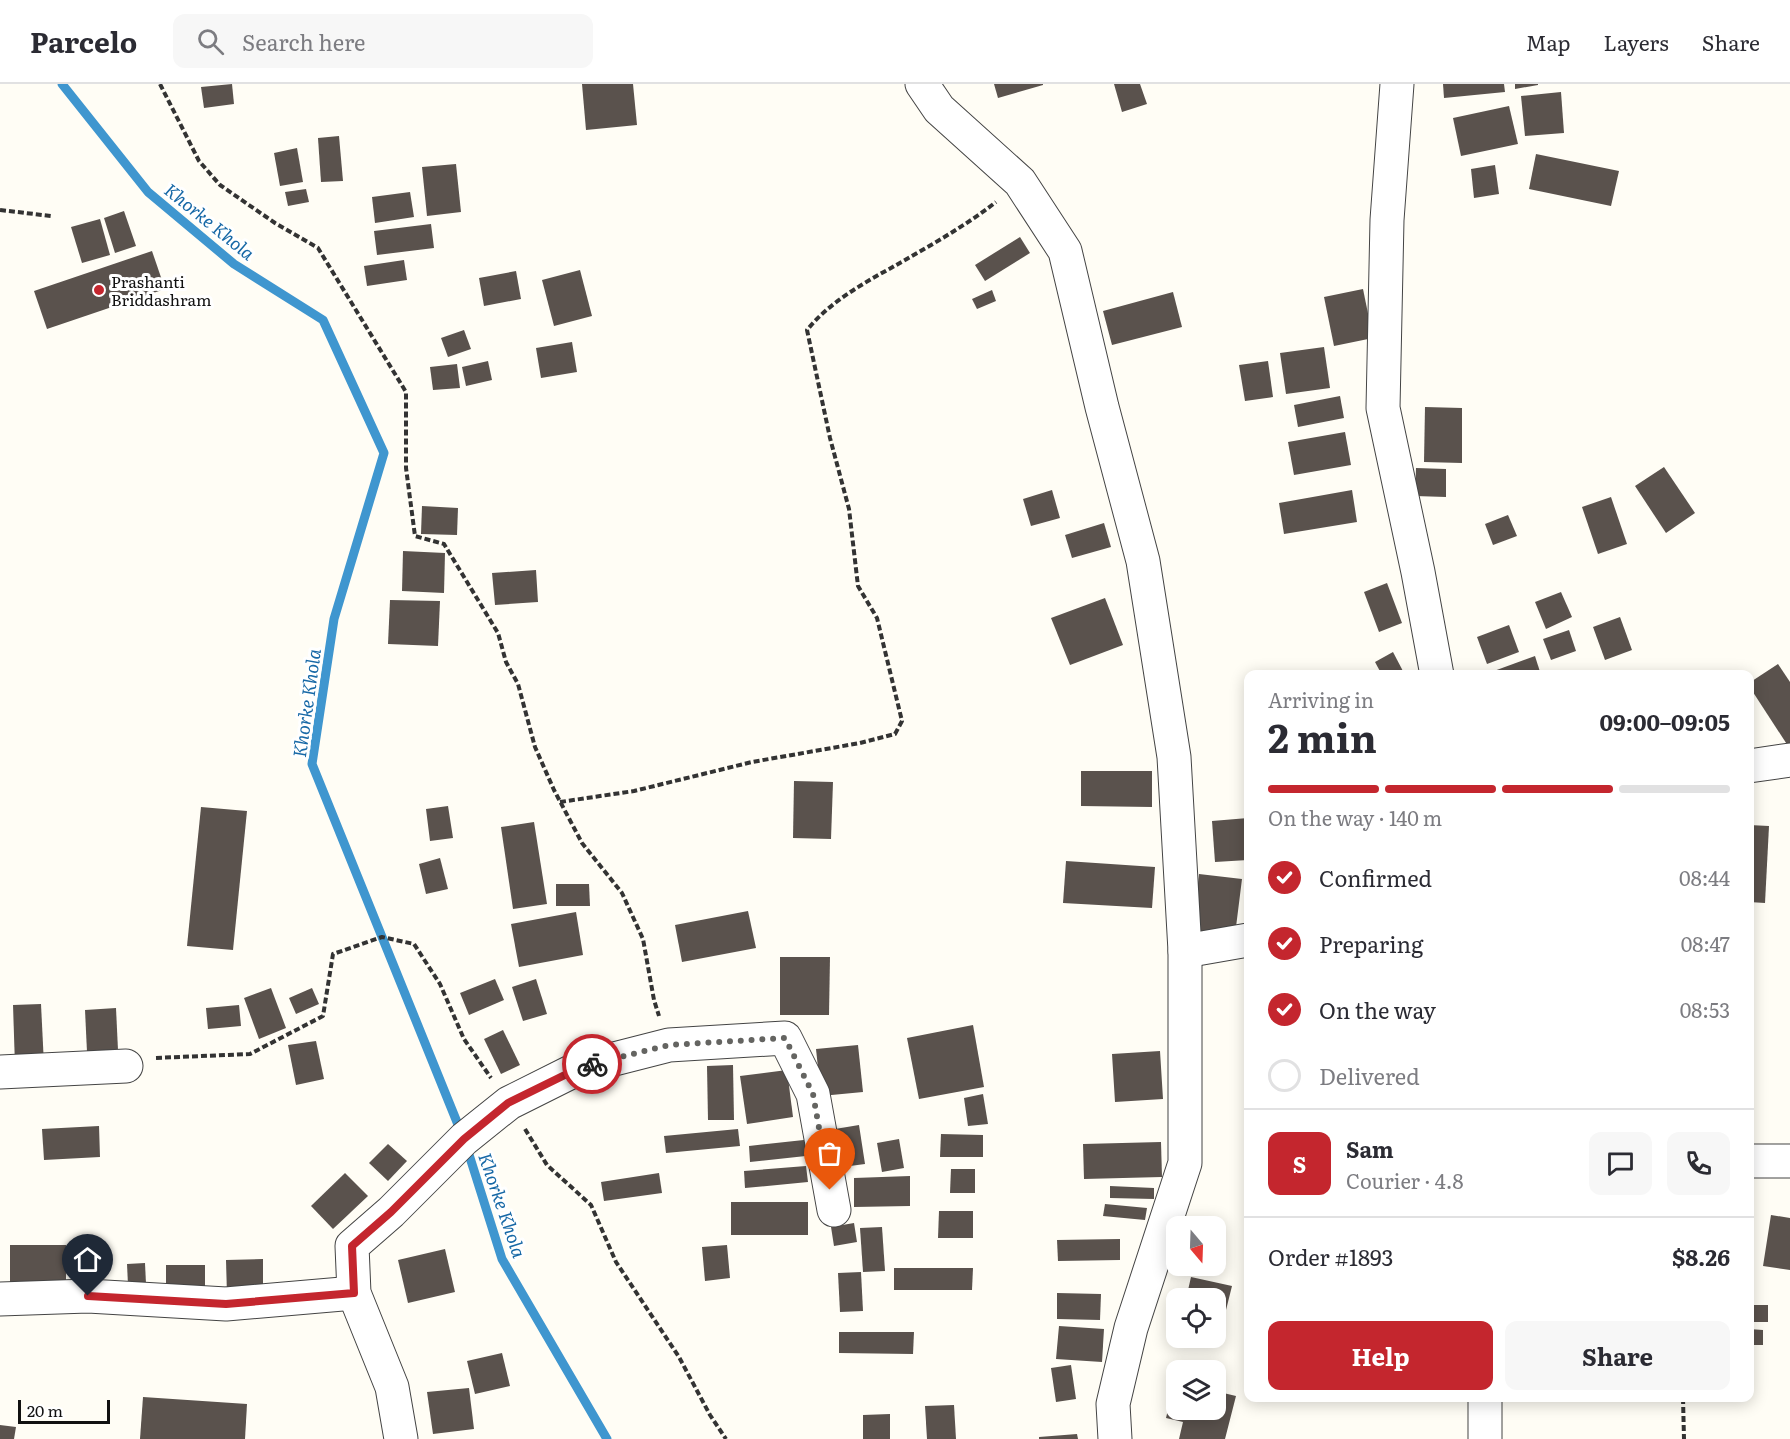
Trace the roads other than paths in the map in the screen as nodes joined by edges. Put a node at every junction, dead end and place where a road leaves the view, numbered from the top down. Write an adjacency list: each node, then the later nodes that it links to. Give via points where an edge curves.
1 (922, 84): 7 (street, via 939,109 1020,182 1065,251 1143,561 1174,757)
2 (1396, 84): 3 (street, via 1387,220 1383,408)
3 (1436, 670)
4 (1790, 760): 5 (street)
5 (1754, 765)
6 (1244, 941): 7 (street)
7 (1185, 951): 17 (street, via 1185,1163 1131,1328 1113,1404)
8 (126, 1066): 9 (street)
9 (0, 1072)
10 (1754, 1161): 11 (street)
11 (1790, 1161)
12 (834, 1210): 13 (street, via 813,1094 785,1038 669,1045 579,1068 508,1103 464,1139 352,1246)
13 (354, 1293): 14 (street, via 226,1304 88,1296); 16 (street, via 392,1387)
14 (0, 1299)
15 (1485, 1402): 18 (street)
16 (401, 1439)
17 (1115, 1439)
18 (1485, 1439)

